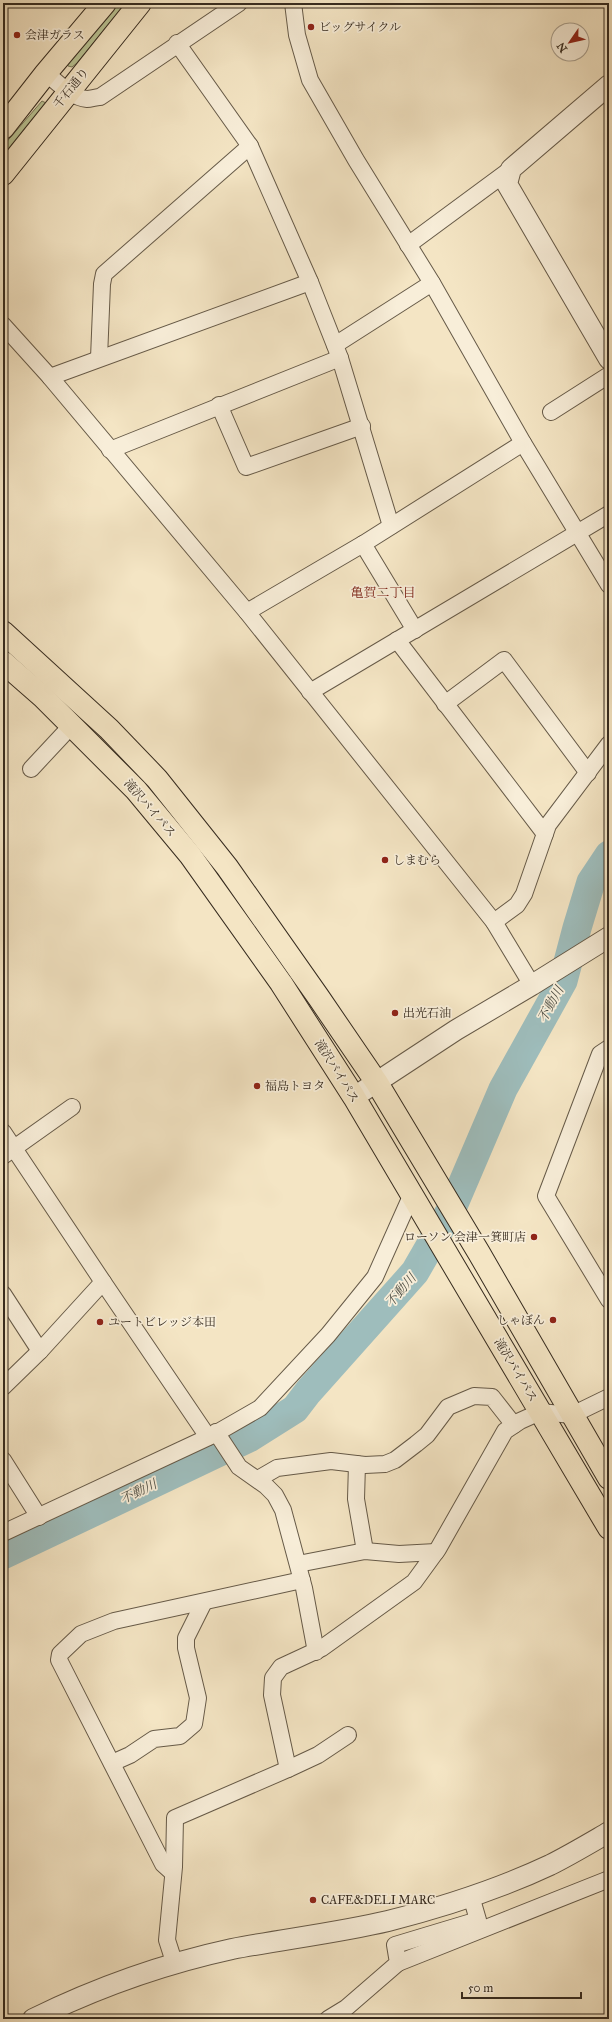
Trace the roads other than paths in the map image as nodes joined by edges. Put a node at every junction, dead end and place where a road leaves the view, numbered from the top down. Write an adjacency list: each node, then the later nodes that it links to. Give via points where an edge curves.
1 (105, 3): 6 (main road)
2 (140, 3): 8 (main road, 千石通り)
3 (239, 3): 5 (street)
4 (293, 3): 13 (street, via 297,35 310,80)
5 (177, 43): 8 (street, via 100,97 86,99); 10 (street)
6 (46, 73): 8 (street); 9 (main road)
7 (609, 85): 11 (street)
8 (69, 91): 12 (main road, 千石通り)
9 (3, 128)
10 (250, 146): 14 (street); 18 (street, via 104,274)
11 (511, 169): 13 (street); 19 (street, via 507,181 509,189)
12 (3, 174)
13 (408, 246): 15 (street)
14 (310, 282): 17 (street); 18 (street)
15 (432, 283): 17 (street); 25 (street)
16 (3, 325): 21 (street)
17 (338, 351): 22 (street); 24 (street)
18 (99, 358): 21 (street)
19 (609, 359)
20 (609, 375): 23 (street)
21 (50, 377): 26 (street)
22 (219, 405): 24 (street, via 246,467); 26 (street)
23 (551, 412)
24 (362, 426): 28 (street)
25 (523, 443): 28 (street); 29 (street)
26 (110, 450): 32 (street)
27 (609, 514): 29 (street)
28 (391, 526): 30 (street)
29 (578, 533): 31 (street); 33 (street)
30 (363, 544): 32 (street); 33 (street)
31 (609, 585)
32 (247, 612): 37 (street)
33 (415, 630): 35 (street)
34 (3, 632): 48 (main road, 滝沢バイパス, via 83,703 157,779 227,868)
35 (397, 640): 37 (street); 38 (street)
36 (3, 662): 39 (main road, 滝沢バイパス)
37 (310, 692): 44 (street)
38 (445, 704): 42 (street, via 504,660); 43 (street)
39 (72, 725): 41 (street); 49 (main road, 滝沢バイパス, via 136,790 190,855 281,983)
40 (609, 744): 42 (street)
41 (32, 769)
42 (588, 773): 43 (street, via 548,825)
43 (545, 834): 44 (street, via 524,894 517,905)
44 (494, 922): 46 (street)
45 (609, 937): 46 (street)
46 (537, 982): 48 (street, via 456,1030)
47 (609, 1048): 55 (street, via 600,1054 546,1196)
48 (377, 1083): 49 (street); 62 (main road, 滝沢バイパス)
49 (354, 1097): 53 (main road, 滝沢バイパス)
50 (72, 1107): 52 (street)
51 (3, 1132): 52 (street)
52 (8, 1152): 54 (street)
53 (416, 1201): 61 (main road, 滝沢バイパス); 64 (street, via 375,1277 332,1330 260,1408)
54 (103, 1282): 58 (street); 64 (street)
55 (605, 1284): 57 (street)
56 (3, 1294): 58 (street)
57 (609, 1300)
58 (40, 1351): 59 (street)
59 (3, 1387)
60 (609, 1397): 62 (street)
61 (540, 1412): 62 (street); 63 (street); 70 (main road, 滝沢バイパス)
62 (572, 1414): 67 (main road, 滝沢バイパス)
63 (514, 1425): 66 (street, via 492,1397 474,1396 448,1407 426,1435 395,1460 385,1464); 73 (street, via 505,1430)
64 (215, 1437): 68 (street, via 239,1467); 69 (street, via 87,1492)
65 (3, 1460): 69 (street)
66 (357, 1464): 68 (street, via 331,1462 276,1468); 72 (street, via 356,1499)
67 (609, 1478)
68 (258, 1479): 74 (street, via 275,1495 284,1510)
69 (39, 1517): 71 (street)
70 (609, 1528)
71 (3, 1533)
72 (365, 1551): 73 (street, via 399,1554); 74 (street)
73 (436, 1552): 77 (street, via 414,1582)
74 (298, 1564): 75 (street)
75 (302, 1580): 76 (street); 77 (street)
76 (204, 1602): 79 (street, via 186,1638 198,1698 194,1724 180,1736 154,1739); 79 (street, via 114,1621 81,1634 60,1654 59,1660)
77 (316, 1652): 80 (street, via 281,1667 273,1678 272,1695)
78 (348, 1735): 80 (street, via 318,1755)
79 (112, 1763): 82 (street, via 163,1864)
80 (288, 1769): 82 (street, via 175,1818)
81 (609, 1832): 84 (street, via 550,1865)
82 (173, 1873): 86 (street, via 167,1940)
83 (609, 1879): 85 (street)
84 (471, 1896): 85 (street, via 478,1920 395,1945); 86 (street, via 388,1921 230,1950)
85 (398, 1963): 88 (street, via 346,2008)
86 (175, 1965): 87 (street, via 138,1975)
87 (33, 2019)
88 (328, 2019)

